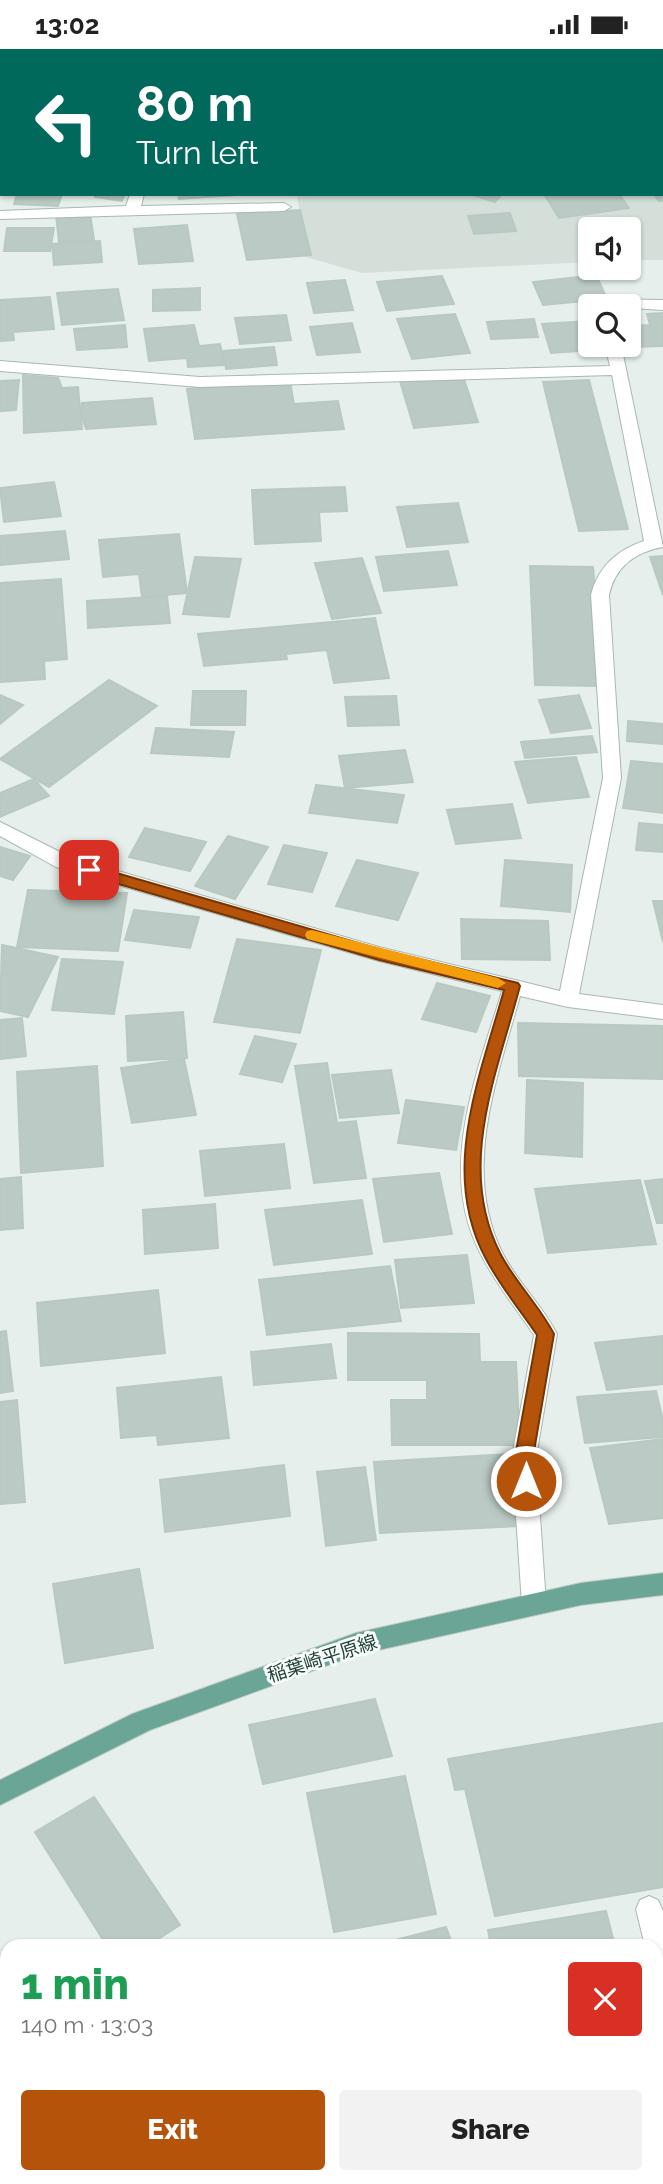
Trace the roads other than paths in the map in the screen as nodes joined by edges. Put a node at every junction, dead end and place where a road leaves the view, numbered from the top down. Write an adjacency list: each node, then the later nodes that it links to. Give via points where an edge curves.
1 (136, 196): 3 (street)
2 (284, 207): 3 (street)
3 (132, 210): 4 (street)
4 (0, 215)
5 (641, 305): 6 (street)
6 (663, 305)
7 (616, 357): 9 (street)
8 (0, 366): 9 (street, via 200,382)
9 (619, 370): 10 (street)
10 (658, 543): 13 (street, via 629,554 609,568 602,581 612,778)
11 (0, 828): 12 (street, via 63,862 379,954)
12 (513, 986): 13 (street); 16 (street, via 473,1132 471,1171 478,1219 493,1257 545,1334 524,1457)
13 (568, 1000): 14 (street)
14 (663, 1012)
15 (663, 1584): 16 (main road, 稲葉崎平原線)
16 (534, 1604): 17 (main road, 稲葉崎平原線, via 356,1644 141,1722)
17 (0, 1793)
18 (649, 1909): 19 (street)
19 (657, 1939)

